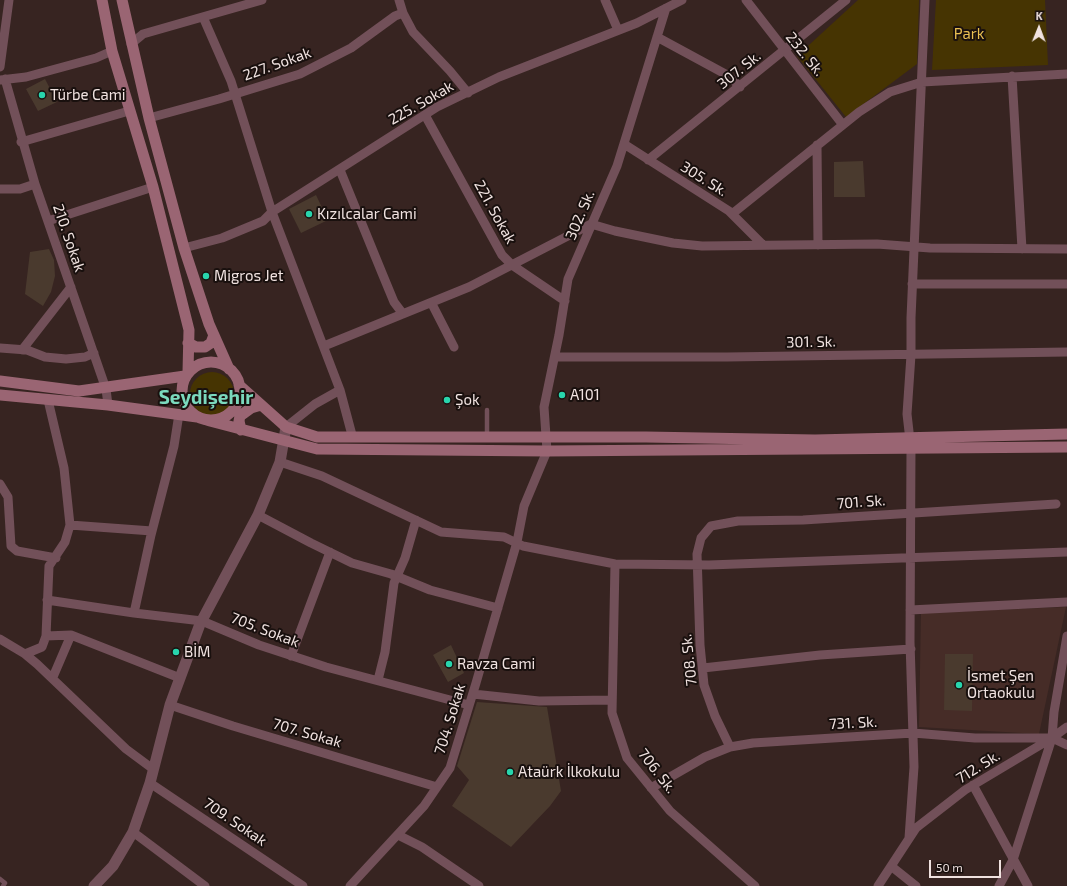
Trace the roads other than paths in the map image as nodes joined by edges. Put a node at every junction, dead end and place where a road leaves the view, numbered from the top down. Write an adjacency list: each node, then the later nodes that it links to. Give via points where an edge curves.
1 (9, 0): 19 (street)
2 (102, 0): 17 (main road)
3 (122, 0): 16 (main road)
4 (262, 0): 13 (street)
5 (399, 0): 12 (street)
6 (605, 0): 14 (street)
7 (682, 0): 11 (street, 225. Sokak)
8 (746, 0): 18 (street, 232. Sk.)
9 (846, 0): 18 (street, 307. Sk.)
10 (926, 0): 23 (street)
11 (666, 8): 14 (street, 225. Sokak); 15 (street, 302. Sk.)
12 (403, 13): 25 (street, via 413,32); 26 (street, 227. Sokak, via 351,48 300,74)
13 (203, 17): 16 (street, via 143,34); 26 (street)
14 (618, 30): 25 (street, 225. Sokak, via 499,77)
15 (657, 38): 24 (street, via 729,76); 32 (street, 302. Sk.)
16 (131, 44): 29 (main road)
17 (112, 51): 22 (street, via 96,58 26,77); 27 (main road)
18 (784, 51): 24 (street, 307. Sk.); 30 (street, 232. Sk.)
19 (0, 67)
20 (1067, 74): 21 (street)
21 (1012, 76): 23 (street); 47 (street)
22 (2, 79): 31 (street, 210. Sokak)
23 (922, 82): 30 (street, via 890,92); 45 (street)
24 (740, 87): 34 (street, 307. Sk.)
25 (468, 93): 28 (street, 225. Sokak)
26 (235, 94): 29 (street, 227. Sokak); 39 (street)
27 (129, 111): 31 (street); 37 (main road)
28 (425, 115): 35 (street, 225. Sokak); 49 (street, 221. Sokak, via 502,255)
29 (149, 118): 46 (main road)
30 (843, 125): 33 (street)
31 (21, 142): 36 (street, 210. Sokak)
32 (624, 144): 34 (street, 305. Sk.); 42 (street, 302. Sk.)
33 (817, 145): 40 (street); 44 (street)
34 (648, 160): 40 (street, 305. Sk.)
35 (340, 170): 39 (street, 225. Sokak); 55 (street, via 394,302)
36 (35, 184): 38 (street, via 20,189); 41 (street, 210. Sokak)
37 (153, 187): 41 (street); 57 (main road, via 189,330)
38 (0, 189)
39 (272, 212): 46 (street, 225. Sokak, via 263,220 222,238); 58 (street)
40 (732, 214): 43 (street, 305. Sk.)
41 (48, 221): 52 (street, 210. Sokak)
42 (591, 224): 43 (street, via 673,243 702,246); 49 (street); 53 (street, 302. Sk., via 568,279)
43 (763, 245): 44 (street)
44 (818, 245): 45 (street)
45 (914, 246): 47 (street); 50 (street)
46 (184, 248): 56 (main road)
47 (1022, 249): 48 (street)
48 (1067, 249)
49 (512, 265): 53 (street, 221. Sokak); 54 (street, via 507,272 491,281); 55 (street, via 469,287)
50 (912, 284): 51 (street); 64 (street)
51 (1067, 284)
52 (71, 287): 61 (street); 63 (street, 210. Sokak)
53 (565, 301): 65 (street, 302. Sk.)
54 (433, 306): 58 (street); 59 (street)
55 (402, 314): 58 (street)
56 (214, 335): 57 (main road, via 211,343 205,348 196,348); 66 (main road)
57 (188, 343): 67 (main road)
58 (324, 347): 71 (street)
59 (454, 347)
60 (0, 348): 61 (street)
61 (22, 350): 63 (street, via 45,357 66,359)
62 (1067, 352): 64 (street, 301. Sk.)
63 (94, 353): 70 (street, 210. Sokak)
64 (912, 355): 65 (street, 301. Sk.); 85 (street, via 907,414)
65 (554, 357): 84 (street, 302. Sk., via 544,407)
66 (229, 369): 67 (main road, via 212,362 195,366); 69 (main road, via 236,376)
67 (187, 374): 70 (main road); 78 (main road, via 182,385 183,399 189,411)
68 (0, 381): 70 (main road, via 79,391)
69 (239, 385): 75 (main road); 78 (main road, via 240,395 232,412 224,418)
70 (106, 389): 74 (street, 210. Sokak)
71 (340, 390): 79 (street, via 314,404); 82 (street)
72 (0, 395): 73 (main road)
73 (48, 400): 74 (main road); 96 (street, via 64,468)
74 (108, 405): 77 (main road)
75 (261, 405): 79 (main road); 80 (main road, via 240,416)
76 (487, 410): 83 (lane)
77 (179, 414): 78 (main road); 97 (street, via 174,446)
78 (201, 419): 80 (main road)
79 (286, 427): 82 (main road, via 317,437); 86 (street)
80 (241, 430): 86 (main road)
81 (1067, 434): 85 (main road)
82 (352, 435): 83 (main road)
83 (487, 437): 84 (main road)
84 (547, 437): 85 (main road, via 815,440); 89 (street, 704. Sokak)
85 (908, 438): 88 (street)
86 (283, 441): 89 (main road, via 316,449); 90 (street)
87 (1067, 447): 88 (main road)
88 (911, 449): 89 (main road); 93 (street)
89 (546, 451): 98 (street, 704. Sokak, via 524,506)
90 (280, 462): 94 (street); 95 (street, via 322,476)
91 (0, 484): 101 (street, via 8,497 11,546 17,551)
92 (1056, 504): 93 (street, 701. Sk.)
93 (910, 513): 102 (street); 104 (street, 701. Sk., via 803,520 738,521 711,526 701,538 697,554)
94 (258, 515): 99 (street); 111 (street)
95 (416, 520): 98 (street, via 441,532 504,537); 105 (street, via 405,558)
96 (70, 525): 97 (street); 101 (street, via 65,542)
97 (152, 531): 110 (street)
98 (517, 542): 103 (street, via 523,546 560,555); 108 (street, 704. Sokak)
99 (330, 552): 105 (street, via 352,563); 118 (street)
100 (1067, 552): 102 (street)
101 (56, 558): 106 (street, via 49,566)
102 (910, 558): 104 (street); 109 (street)
103 (615, 564): 104 (street); 124 (street, 706. Sk.)
104 (698, 565): 119 (street, 708. Sk.)
105 (396, 577): 108 (street, via 430,590); 122 (street, via 391,596 385,652)
106 (47, 600): 110 (street, 705. Sokak); 113 (street)
107 (1067, 602): 109 (street)
108 (498, 608): 123 (street, 704. Sokak)
109 (910, 610): 116 (street)
110 (134, 613): 111 (street, 705. Sokak)
111 (202, 621): 118 (street, 705. Sokak, via 259,646); 121 (street)
112 (71, 635): 113 (street); 120 (street); 121 (street)
113 (46, 636): 117 (street, via 42,647)
114 (1067, 636): 129 (street)
115 (0, 639): 117 (street)
116 (911, 649): 119 (street, via 820,655); 128 (street)
117 (25, 654): 120 (street)
118 (291, 656): 122 (street, 705. Sokak)
119 (703, 668): 131 (street, 708. Sk., via 704,685)
120 (53, 677): 132 (street, via 126,749)
121 (180, 678): 125 (street)
122 (378, 680): 126 (street, 705. Sokak)
123 (473, 694): 124 (street, via 539,701); 126 (street, 704. Sokak)
124 (612, 700): 136 (street, 706. Sk., via 612,713 627,758)
125 (170, 705): 132 (street); 135 (street, 707. Sokak)
126 (469, 705): 135 (street, 704. Sokak, via 450,768)
127 (1067, 726): 129 (street, 712. Sk.)
128 (913, 733): 129 (street, 731. Sk., via 975,738); 131 (street, 731. Sk., via 753,743); 139 (street, via 914,766)
129 (1052, 738): 130 (street, 731. Sk.); 134 (street, 712. Sk.); 140 (street)
130 (1067, 744)
131 (730, 747): 136 (street, 731. Sk., via 704,757)
132 (153, 769): 133 (street)
133 (150, 783): 137 (street); 146 (street, 709. Sokak)
134 (973, 785): 139 (street, 712. Sk., via 916,828); 140 (street)
135 (437, 787): 138 (street, 704. Sokak)
136 (651, 788): 149 (street, 706. Sk., via 670,811)
137 (133, 832): 144 (street, via 113,866); 145 (street)
138 (398, 835): 147 (street, 704. Sokak); 148 (street, via 422,847)
139 (909, 838): 141 (street, 712. Sk.)
140 (1013, 860): 152 (street); 153 (street)
141 (891, 866): 150 (street, 712. Sk.); 151 (street)
142 (0, 879): 143 (lane, via 5,883)
143 (3, 886)
144 (94, 886)
145 (205, 886)
146 (302, 886)
147 (350, 886)
148 (479, 886)
149 (755, 886)
150 (878, 886)
151 (916, 886)
152 (999, 886)
153 (1028, 886)

